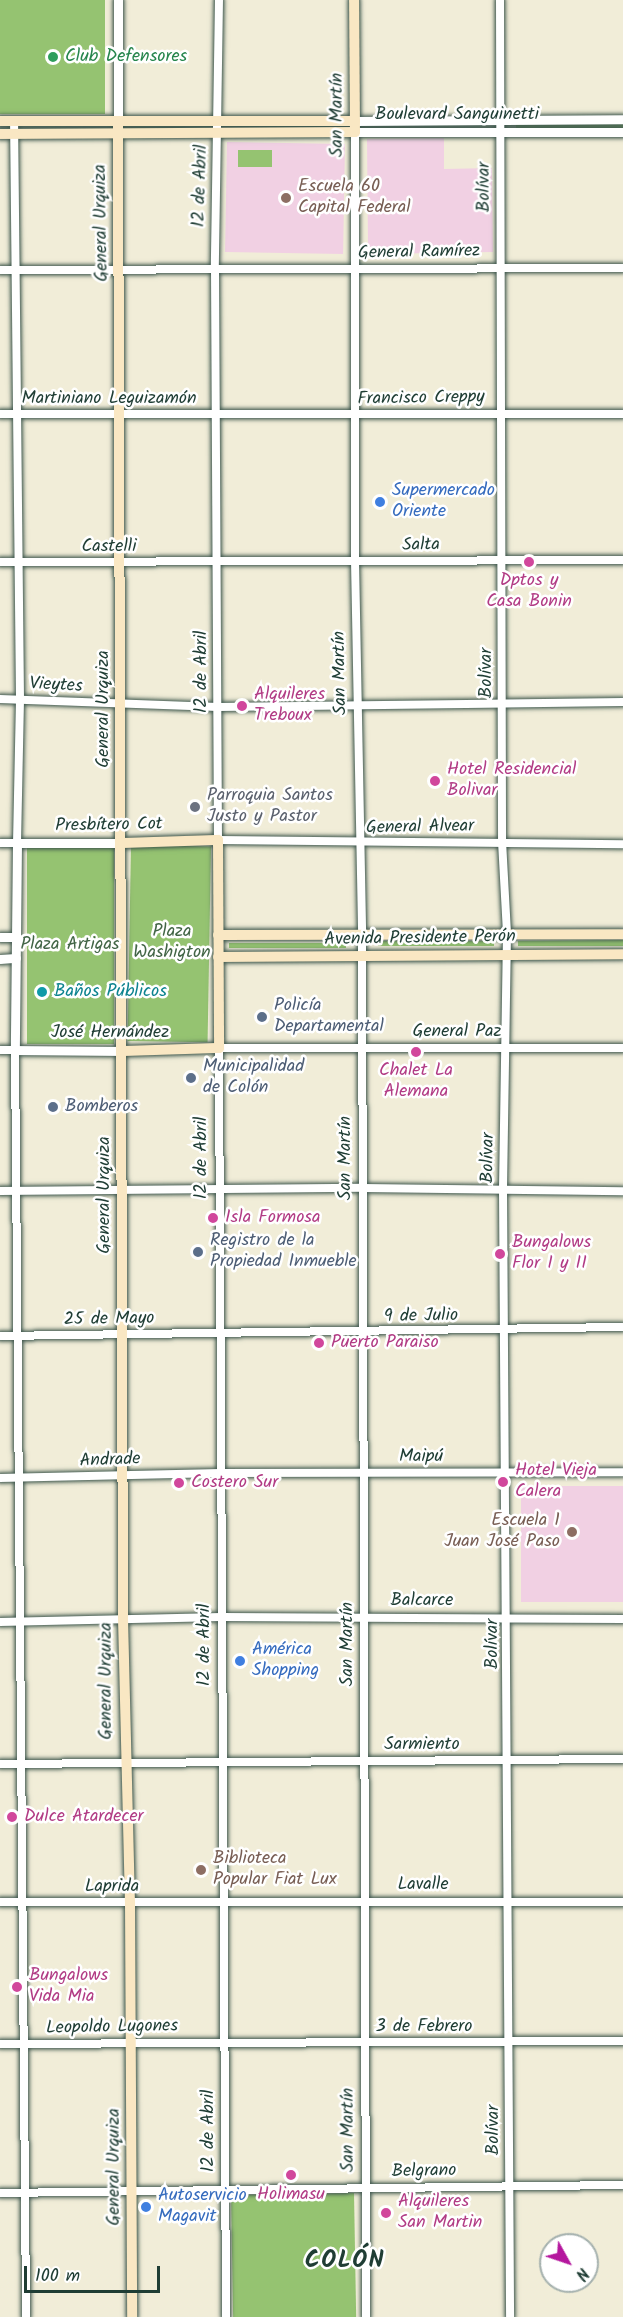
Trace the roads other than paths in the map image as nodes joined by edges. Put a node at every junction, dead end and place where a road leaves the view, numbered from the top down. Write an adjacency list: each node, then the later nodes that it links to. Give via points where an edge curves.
1 (118, 0): 10 (street, General Urquiza)
2 (219, 0): 6 (street, 12 de Abril)
3 (354, 0): 11 (main road, San Martín)
4 (500, 0): 7 (street, Bolívar)
5 (623, 119): 7 (street, Boulevard Sanguinetti)
6 (219, 120): 10 (main road, Boulevard Sanguinetti); 11 (main road, Boulevard Sanguinetti); 14 (street, 12 de Abril)
7 (499, 120): 11 (street, Boulevard Sanguinetti); 12 (street, Bolívar)
8 (0, 121): 9 (main road, Boulevard Sanguinetti)
9 (14, 121): 10 (main road, Boulevard Sanguinetti); 16 (street)
10 (118, 121): 17 (main road, General Urquiza)
11 (355, 127): 12 (street, Boulevard Sanguinetti); 14 (main road, Boulevard Sanguinetti); 20 (street, San Martín)
12 (499, 130): 13 (street, Boulevard Sanguinetti); 18 (street, Bolívar)
13 (623, 132)
14 (219, 133): 17 (main road, Boulevard Sanguinetti); 22 (street, 12 de Abril)
15 (0, 134): 16 (main road, Boulevard Sanguinetti)
16 (15, 134): 17 (main road, Boulevard Sanguinetti); 24 (street)
17 (118, 134): 21 (main road, General Urquiza)
18 (500, 267): 19 (street, General Ramírez); 20 (street, General Ramírez); 26 (street, Bolívar)
19 (623, 267)
20 (355, 268): 22 (street, General Ramírez); 31 (street, San Martín)
21 (119, 269): 22 (street, General Ramírez); 24 (street, General Ramírez); 29 (main road, General Urquiza)
22 (215, 269): 25 (street, 12 de Abril)
23 (0, 270): 24 (street, General Ramírez)
24 (17, 270): 28 (street)
25 (219, 413): 29 (street, Martiniano Leguizamón); 31 (street, Francisco Creppy); 34 (street, 12 de Abril)
26 (502, 413): 30 (street, Francisco Creppy); 31 (street, Francisco Creppy); 32 (street, Bolívar)
27 (0, 414): 28 (street, Martiniano Leguizamón)
28 (18, 414): 29 (street, Martiniano Leguizamón); 37 (street)
29 (120, 414): 38 (main road, General Urquiza)
30 (623, 414)
31 (356, 416): 35 (street, San Martín)
32 (501, 560): 33 (street, Salta); 35 (street, Salta); 41 (street, Bolívar)
33 (623, 560)
34 (219, 561): 35 (street, Salta); 38 (street, Castelli); 45 (street, 12 de Abril)
35 (355, 561): 44 (street, San Martín)
36 (0, 562): 37 (street, Castelli)
37 (19, 562): 38 (street, Castelli); 40 (street)
38 (120, 563): 43 (main road, General Urquiza)
39 (0, 699): 40 (street, Vieytes)
40 (20, 699): 43 (street, Vieytes); 49 (street)
41 (502, 701): 42 (street, Vieytes); 44 (street, Vieytes); 47 (street, Bolívar)
42 (623, 702)
43 (121, 704): 45 (street, Vieytes); 50 (main road, General Urquiza)
44 (358, 704): 45 (street, Vieytes); 51 (street, San Martín)
45 (218, 707): 46 (street, 12 de Abril)
46 (218, 840): 50 (main road, Presbítero Cot); 51 (street, General Alvear); 56 (main road, 12 de Abril)
47 (502, 841): 51 (street, General Alvear); 52 (street, General Alvear); 54 (street, Bolívar)
48 (0, 843): 49 (street, Presbítero Cot)
49 (17, 843): 50 (street, Presbítero Cot); 57 (street)
50 (120, 843): 71 (main road, General Urquiza)
51 (361, 844): 53 (street, San Martín)
52 (623, 844)
53 (362, 934): 54 (main road, Avenida Presidente Perón); 56 (main road, Avenida Presidente Perón); 61 (street, San Martín)
54 (507, 934): 55 (main road, Avenida Presidente Perón); 59 (street, Bolívar)
55 (623, 934)
56 (218, 935): 62 (main road, 12 de Abril)
57 (16, 937): 58 (street); 63 (street)
58 (0, 938)
59 (507, 954): 60 (main road, Avenida Presidente Perón); 61 (main road, Avenida Presidente Perón); 65 (street, Bolívar)
60 (623, 954)
61 (362, 956): 62 (main road, Avenida Presidente Perón); 67 (street, San Martín)
62 (218, 957): 66 (main road, 12 de Abril)
63 (16, 958): 64 (street); 70 (street)
64 (0, 959)
65 (507, 1047): 67 (street, General Paz); 68 (street, General Paz); 74 (street, Bolívar)
66 (219, 1048): 67 (street, General Paz); 71 (main road, José Hernández); 72 (street, 12 de Abril)
67 (363, 1048): 73 (street, San Martín)
68 (623, 1048)
69 (0, 1050): 70 (street, José Hernández)
70 (15, 1050): 71 (street, José Hernández); 76 (street)
71 (121, 1051): 77 (main road, General Urquiza)
72 (218, 1188): 73 (street); 77 (street); 83 (street, 12 de Abril)
73 (363, 1188): 74 (street); 82 (street, San Martín)
74 (503, 1189): 78 (street); 80 (street, Bolívar)
75 (0, 1191): 76 (street)
76 (18, 1191): 77 (street); 85 (street)
77 (121, 1191): 81 (main road, General Urquiza)
78 (623, 1191)
79 (623, 1328): 80 (street, 9 de Julio)
80 (506, 1331): 82 (street, 9 de Julio); 87 (street, Bolívar)
81 (123, 1333): 83 (street, 25 de Mayo); 85 (street, 25 de Mayo); 90 (main road, General Urquiza)
82 (362, 1333): 83 (street, 9 de Julio); 86 (street, San Martín)
83 (219, 1334): 89 (street, 12 de Abril)
84 (0, 1336): 85 (street, 25 de Mayo)
85 (17, 1337): 92 (street)
86 (364, 1472): 87 (street, Maipú); 89 (street, Maipú); 93 (street, San Martín)
87 (508, 1472): 88 (street, Maipú); 94 (street, Bolívar)
88 (623, 1472)
89 (220, 1473): 90 (street, Andrade); 95 (street, 12 de Abril)
90 (124, 1475): 92 (street, Andrade); 96 (main road, General Urquiza)
91 (0, 1478): 92 (street, Andrade)
92 (19, 1479): 99 (street)
93 (364, 1616): 94 (street, Balcarce); 95 (street, Balcarce); 102 (street, San Martín)
94 (508, 1616): 97 (street, Balcarce); 101 (street, Bolívar)
95 (221, 1617): 96 (street, Balcarce); 103 (street, 12 de Abril)
96 (123, 1618): 99 (street, Balcarce); 104 (main road, General Urquiza)
97 (623, 1618)
98 (0, 1622): 99 (street, Balcarce)
99 (20, 1622): 106 (street)
100 (623, 1759): 101 (street, Sarmiento)
101 (509, 1760): 102 (street, Sarmiento); 107 (street, Bolívar)
102 (364, 1761): 103 (street, Sarmiento); 108 (street, San Martín)
103 (222, 1762): 104 (street, Sarmiento); 112 (street, 12 de Abril)
104 (125, 1763): 106 (street, Sarmiento); 111 (main road, General Urquiza)
105 (0, 1764): 106 (street, Sarmiento)
106 (20, 1765): 110 (street)
107 (509, 1900): 108 (street, Lavalle); 113 (street, Lavalle); 117 (street, Bolívar)
108 (365, 1901): 112 (street, Lavalle); 116 (street, San Martín)
109 (0, 1902): 110 (street, Laprida)
110 (25, 1902): 111 (street, Laprida); 120 (street)
111 (130, 1902): 112 (street, Laprida); 118 (main road, General Urquiza)
112 (223, 1902): 115 (street, 12 de Abril)
113 (623, 1902)
114 (623, 2041): 117 (street, 3 de Febrero)
115 (224, 2042): 116 (street, 3 de Febrero); 118 (street, Leopoldo Lugones); 125 (street, 12 de Abril)
116 (365, 2042): 117 (street, 3 de Febrero); 123 (street, San Martín)
117 (509, 2042): 121 (street, Bolívar)
118 (131, 2043): 120 (street, Leopoldo Lugones); 124 (main road, General Urquiza)
119 (0, 2044): 120 (street, Leopoldo Lugones)
120 (25, 2044): 126 (street)
121 (509, 2186): 122 (street, Belgrano); 123 (street, Belgrano); 132 (street, Bolívar)
122 (623, 2186)
123 (366, 2187): 125 (street, Belgrano); 131 (street, San Martín)
124 (132, 2189): 125 (street, Belgrano); 126 (street, Belgrano); 129 (main road, General Urquiza)
125 (225, 2189): 130 (street, 12 de Abril)
126 (25, 2192): 127 (street, Belgrano); 128 (street)
127 (0, 2193)
128 (26, 2317)
129 (132, 2317)
130 (226, 2317)
131 (366, 2317)
132 (510, 2317)

